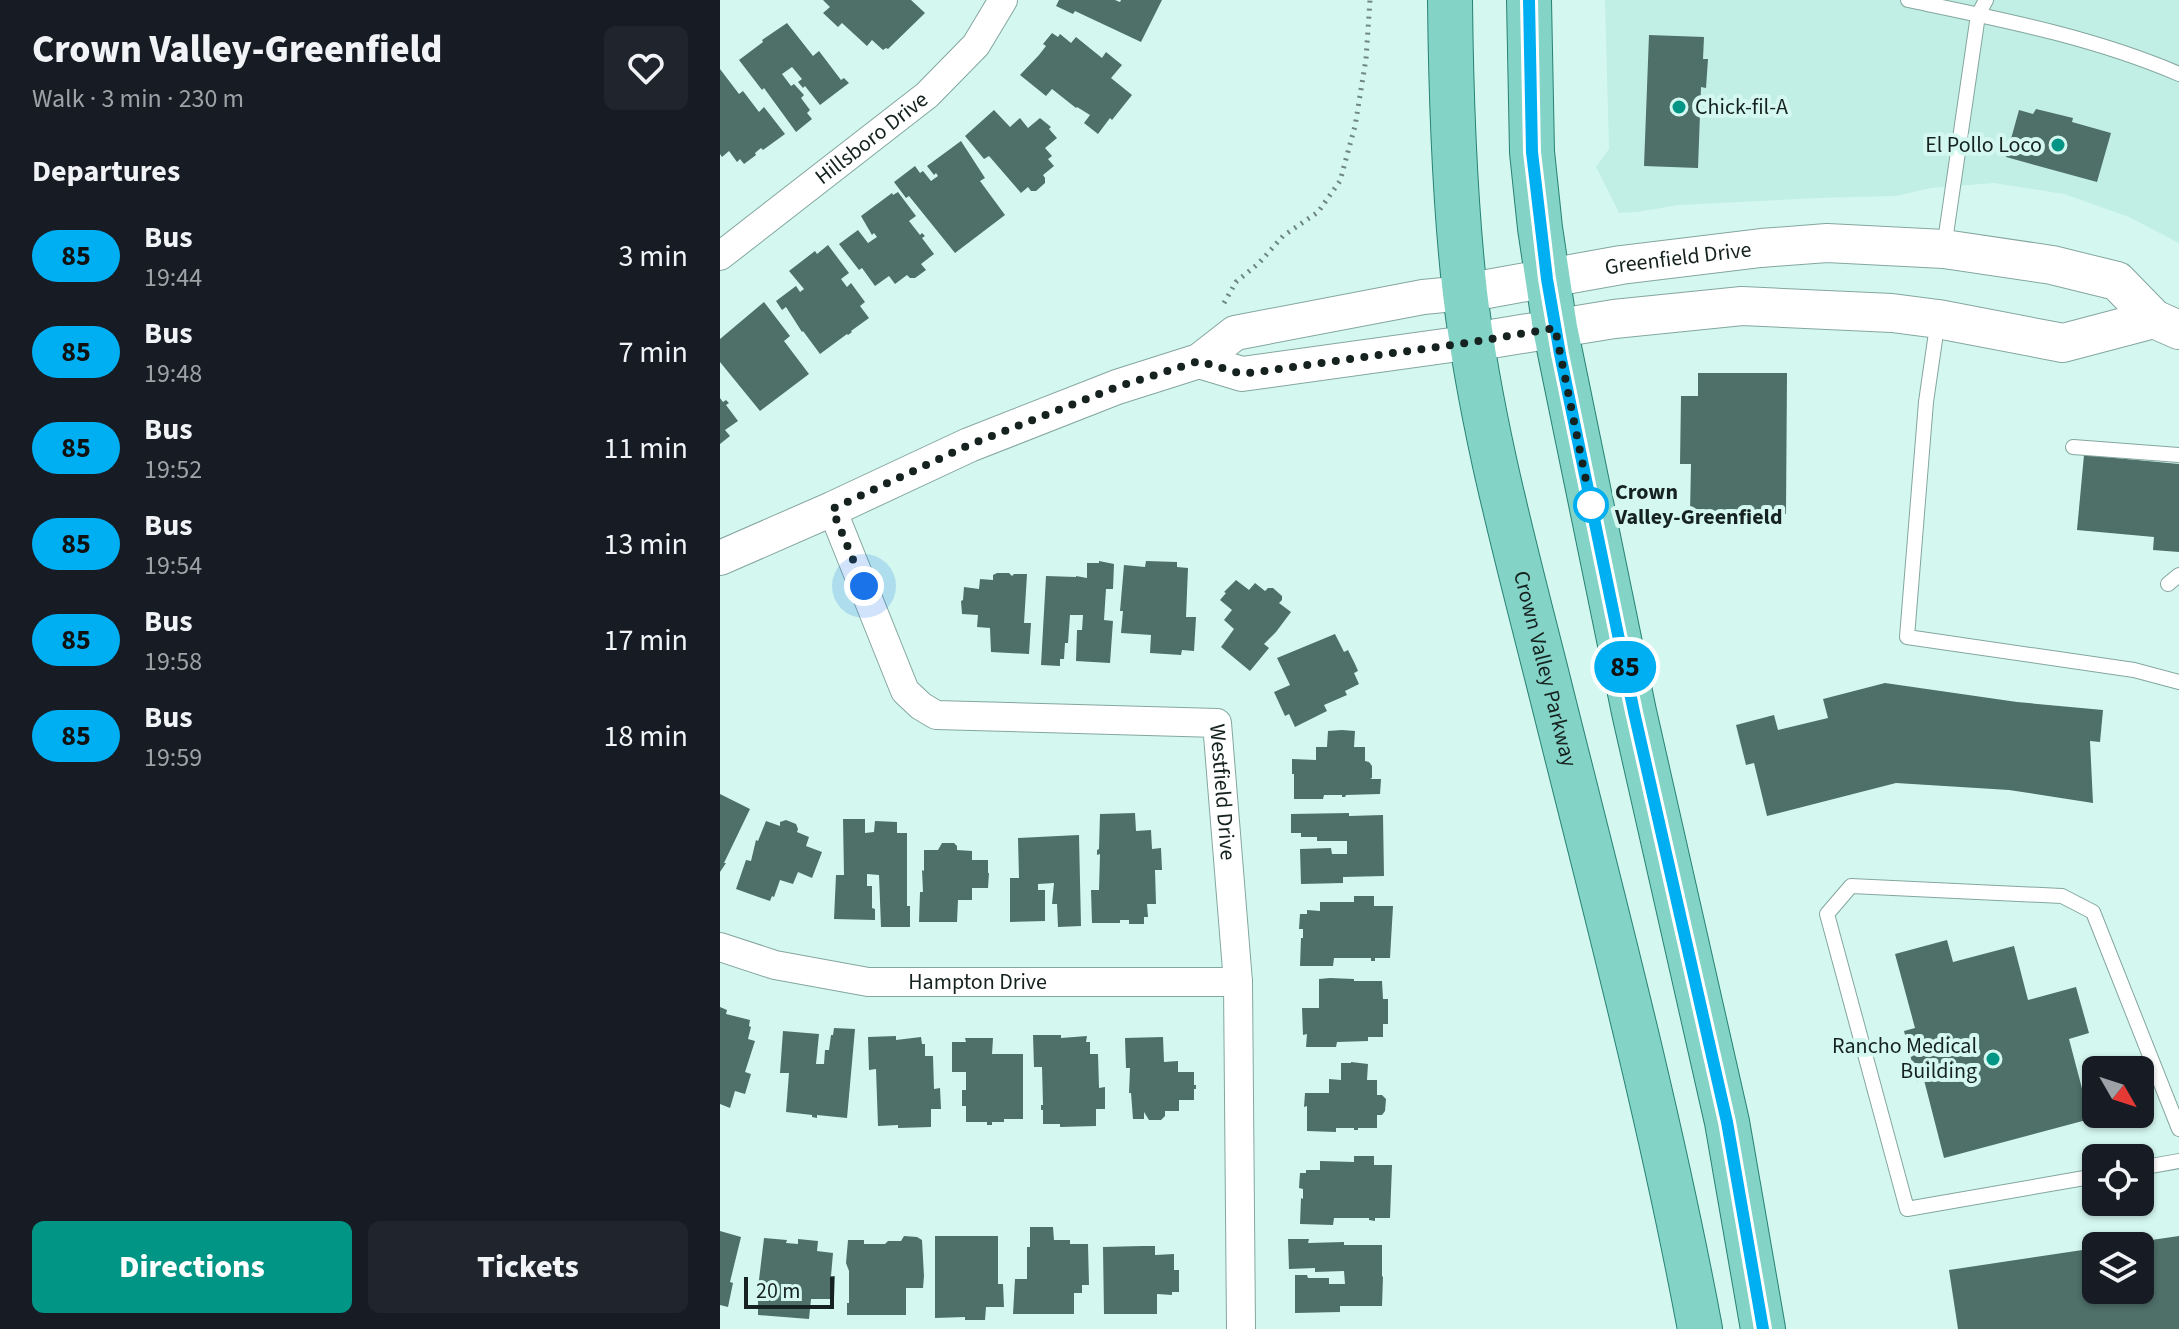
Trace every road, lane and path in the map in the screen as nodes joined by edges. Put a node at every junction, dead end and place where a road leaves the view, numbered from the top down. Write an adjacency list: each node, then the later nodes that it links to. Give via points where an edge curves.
1 (1003, 0): 10 (street, Hillsboro Drive, via 976,45 927,95)
2 (1370, 0): 13 (path, via 1360,99 1340,181 1318,212 1283,236 1236,282)
3 (1450, 0): 12 (main road, Crown Valley Parkway)
4 (1529, 0): 11 (main road, via 1532,152)
5 (1908, 0): 7 (lane)
6 (1986, 0): 7 (lane)
7 (1978, 15): 8 (lane, via 2129,54); 9 (lane)
8 (2179, 74)
9 (1944, 249): 11 (main road, Greenfield Drive, via 1827,243 1652,261); 15 (main road, Greenfield Drive, via 2117,281)
10 (720, 256)
11 (1547, 279): 12 (main road, Greenfield Drive); 16 (main road)
12 (1465, 293): 17 (main road, Crown Valley Parkway); 18 (street, Greenfield Drive, via 1235,333)
13 (1221, 308)
14 (1938, 319): 15 (main road, Greenfield Drive, via 2063,343); 16 (main road, Greenfield Drive, via 1742,306); 23 (lane, via 1907,637 2134,670)
15 (2166, 324)
16 (1555, 328): 17 (main road, Greenfield Drive); 32 (main road, via 1634,712 1727,1122)
17 (1473, 342): 18 (street, Greenfield Drive, via 1242,374); 31 (main road, Crown Valley Parkway, via 1492,455 1641,1052)
18 (1199, 361): 21 (street, Greenfield Drive, via 969,445)
19 (2073, 447): 20 (lane)
20 (2179, 455)
21 (832, 509): 22 (street, Greenfield Drive); 25 (street, Westfield Drive, via 905,691 936,715 1217,723)
22 (720, 558)
23 (2179, 682)
24 (720, 947): 25 (street, Hampton Drive, via 775,965 868,982)
25 (1238, 982): 30 (street, Westfield Drive)
26 (2179, 1129): 29 (lane, via 2093,912 2062,896 1851,886 1827,914 1907,1209)
27 (2179, 1161): 28 (lane)
28 (2154, 1165)
29 (2082, 1178)
30 (1241, 1329)
31 (1700, 1329)
32 (1763, 1329)

